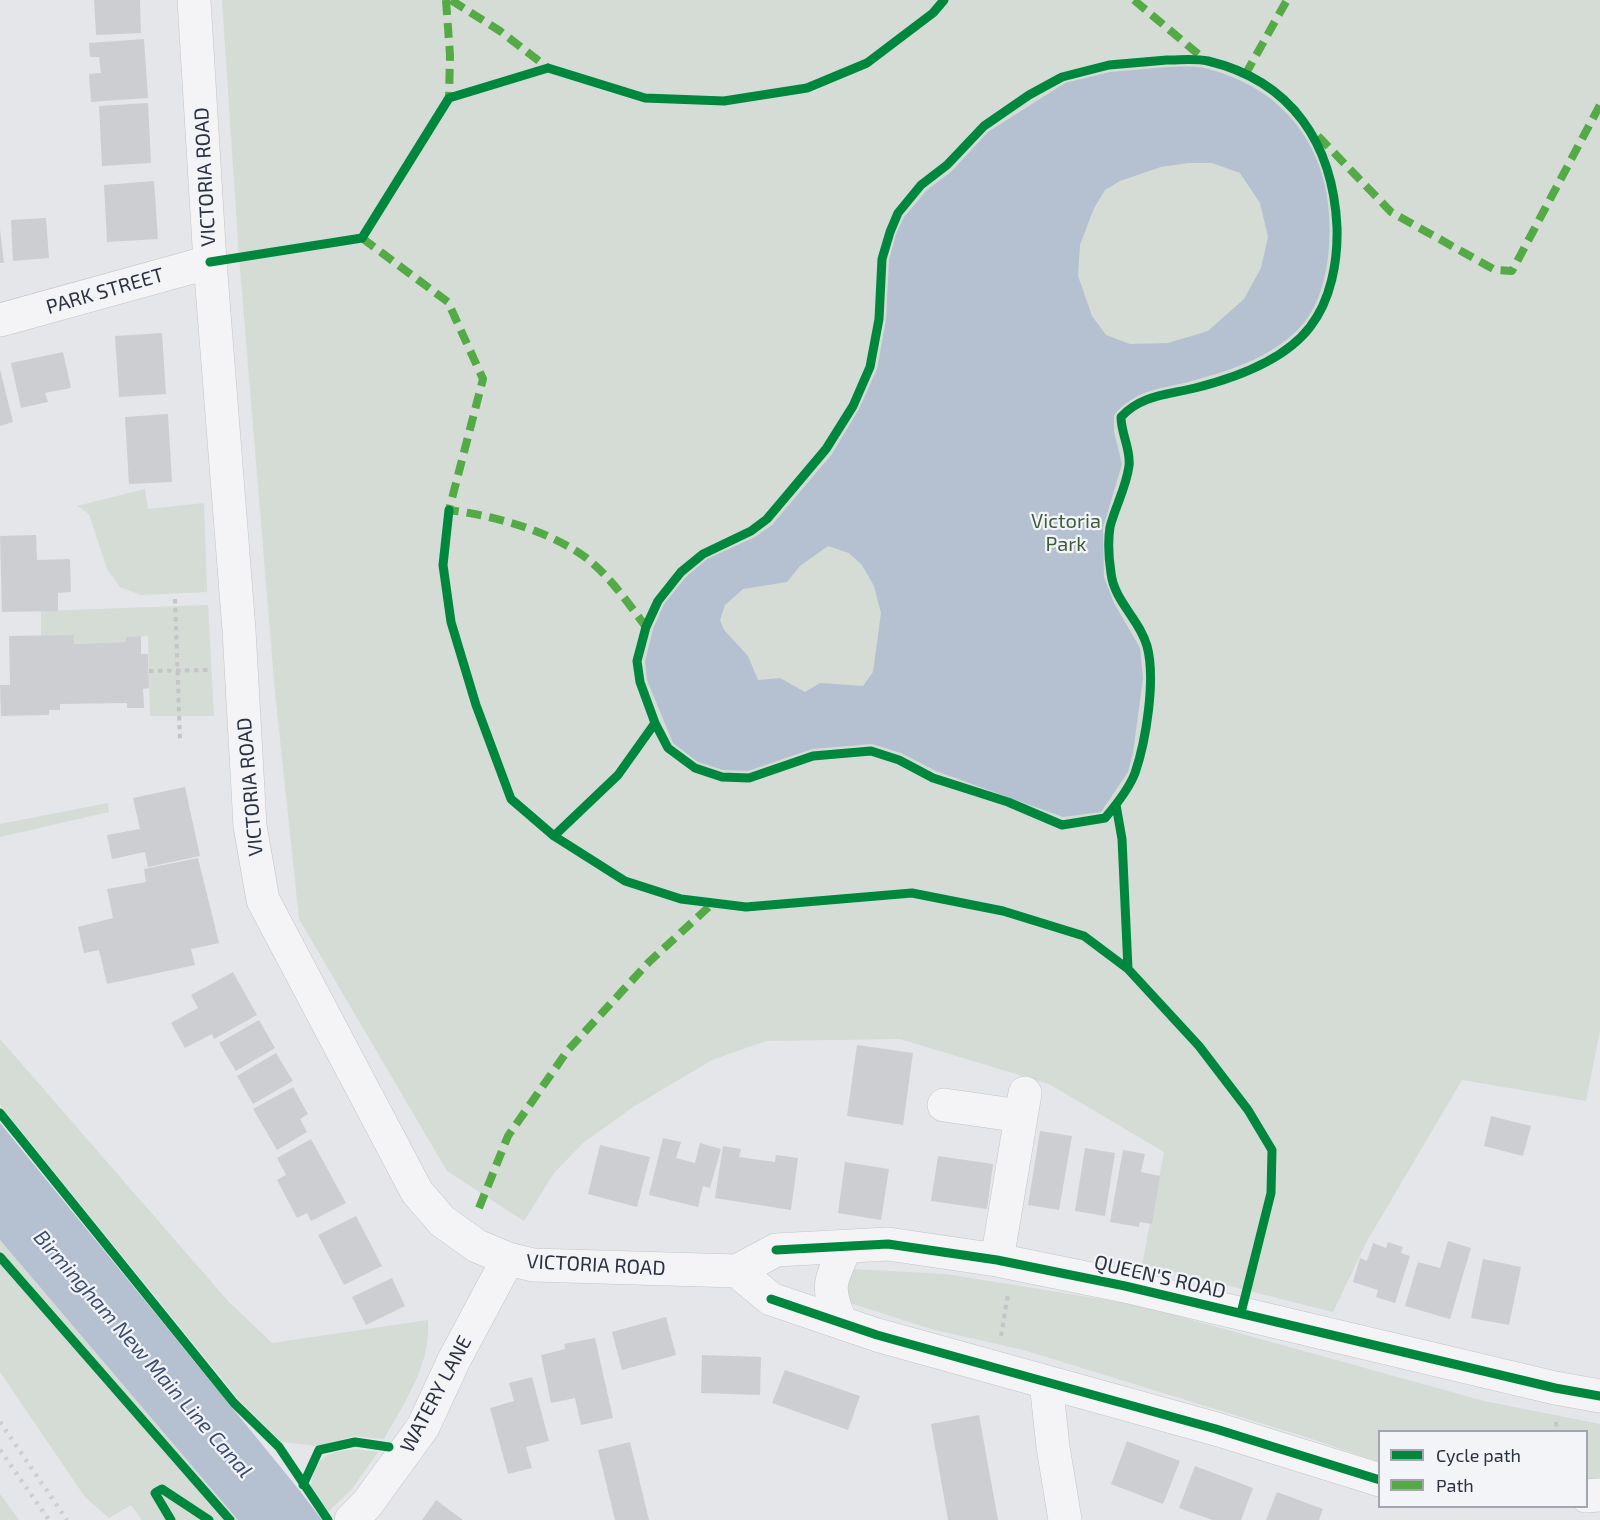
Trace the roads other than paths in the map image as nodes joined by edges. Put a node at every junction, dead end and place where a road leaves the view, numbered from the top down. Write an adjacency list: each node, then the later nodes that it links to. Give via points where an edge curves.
1 (194, 0): 2 (street, VICTORIA ROAD)
2 (210, 262): 3 (street, PARK STREET); 7 (street, VICTORIA ROAD, via 250,826 263,900 417,1192 442,1221 477,1246)
3 (0, 320)
4 (944, 1105): 8 (street, via 1023,1104)
5 (846, 1247): 6 (street, QUEEN'S ROAD); 8 (street, QUEEN'S ROAD, via 888,1244); 10 (street, via 831,1282 830,1297)
6 (776, 1250): 9 (street, VICTORIA ROAD)
7 (508, 1259): 9 (street, VICTORIA ROAD, via 556,1267); 14 (street, WATERY LANE, via 423,1427)
8 (997, 1260): 12 (street, QUEEN'S ROAD)
9 (737, 1270): 10 (street, via 771,1299)
10 (841, 1322): 11 (street)
11 (1046, 1382): 13 (street); 15 (street)
12 (1600, 1396)
13 (1378, 1479)
14 (359, 1512)
15 (1065, 1520)

